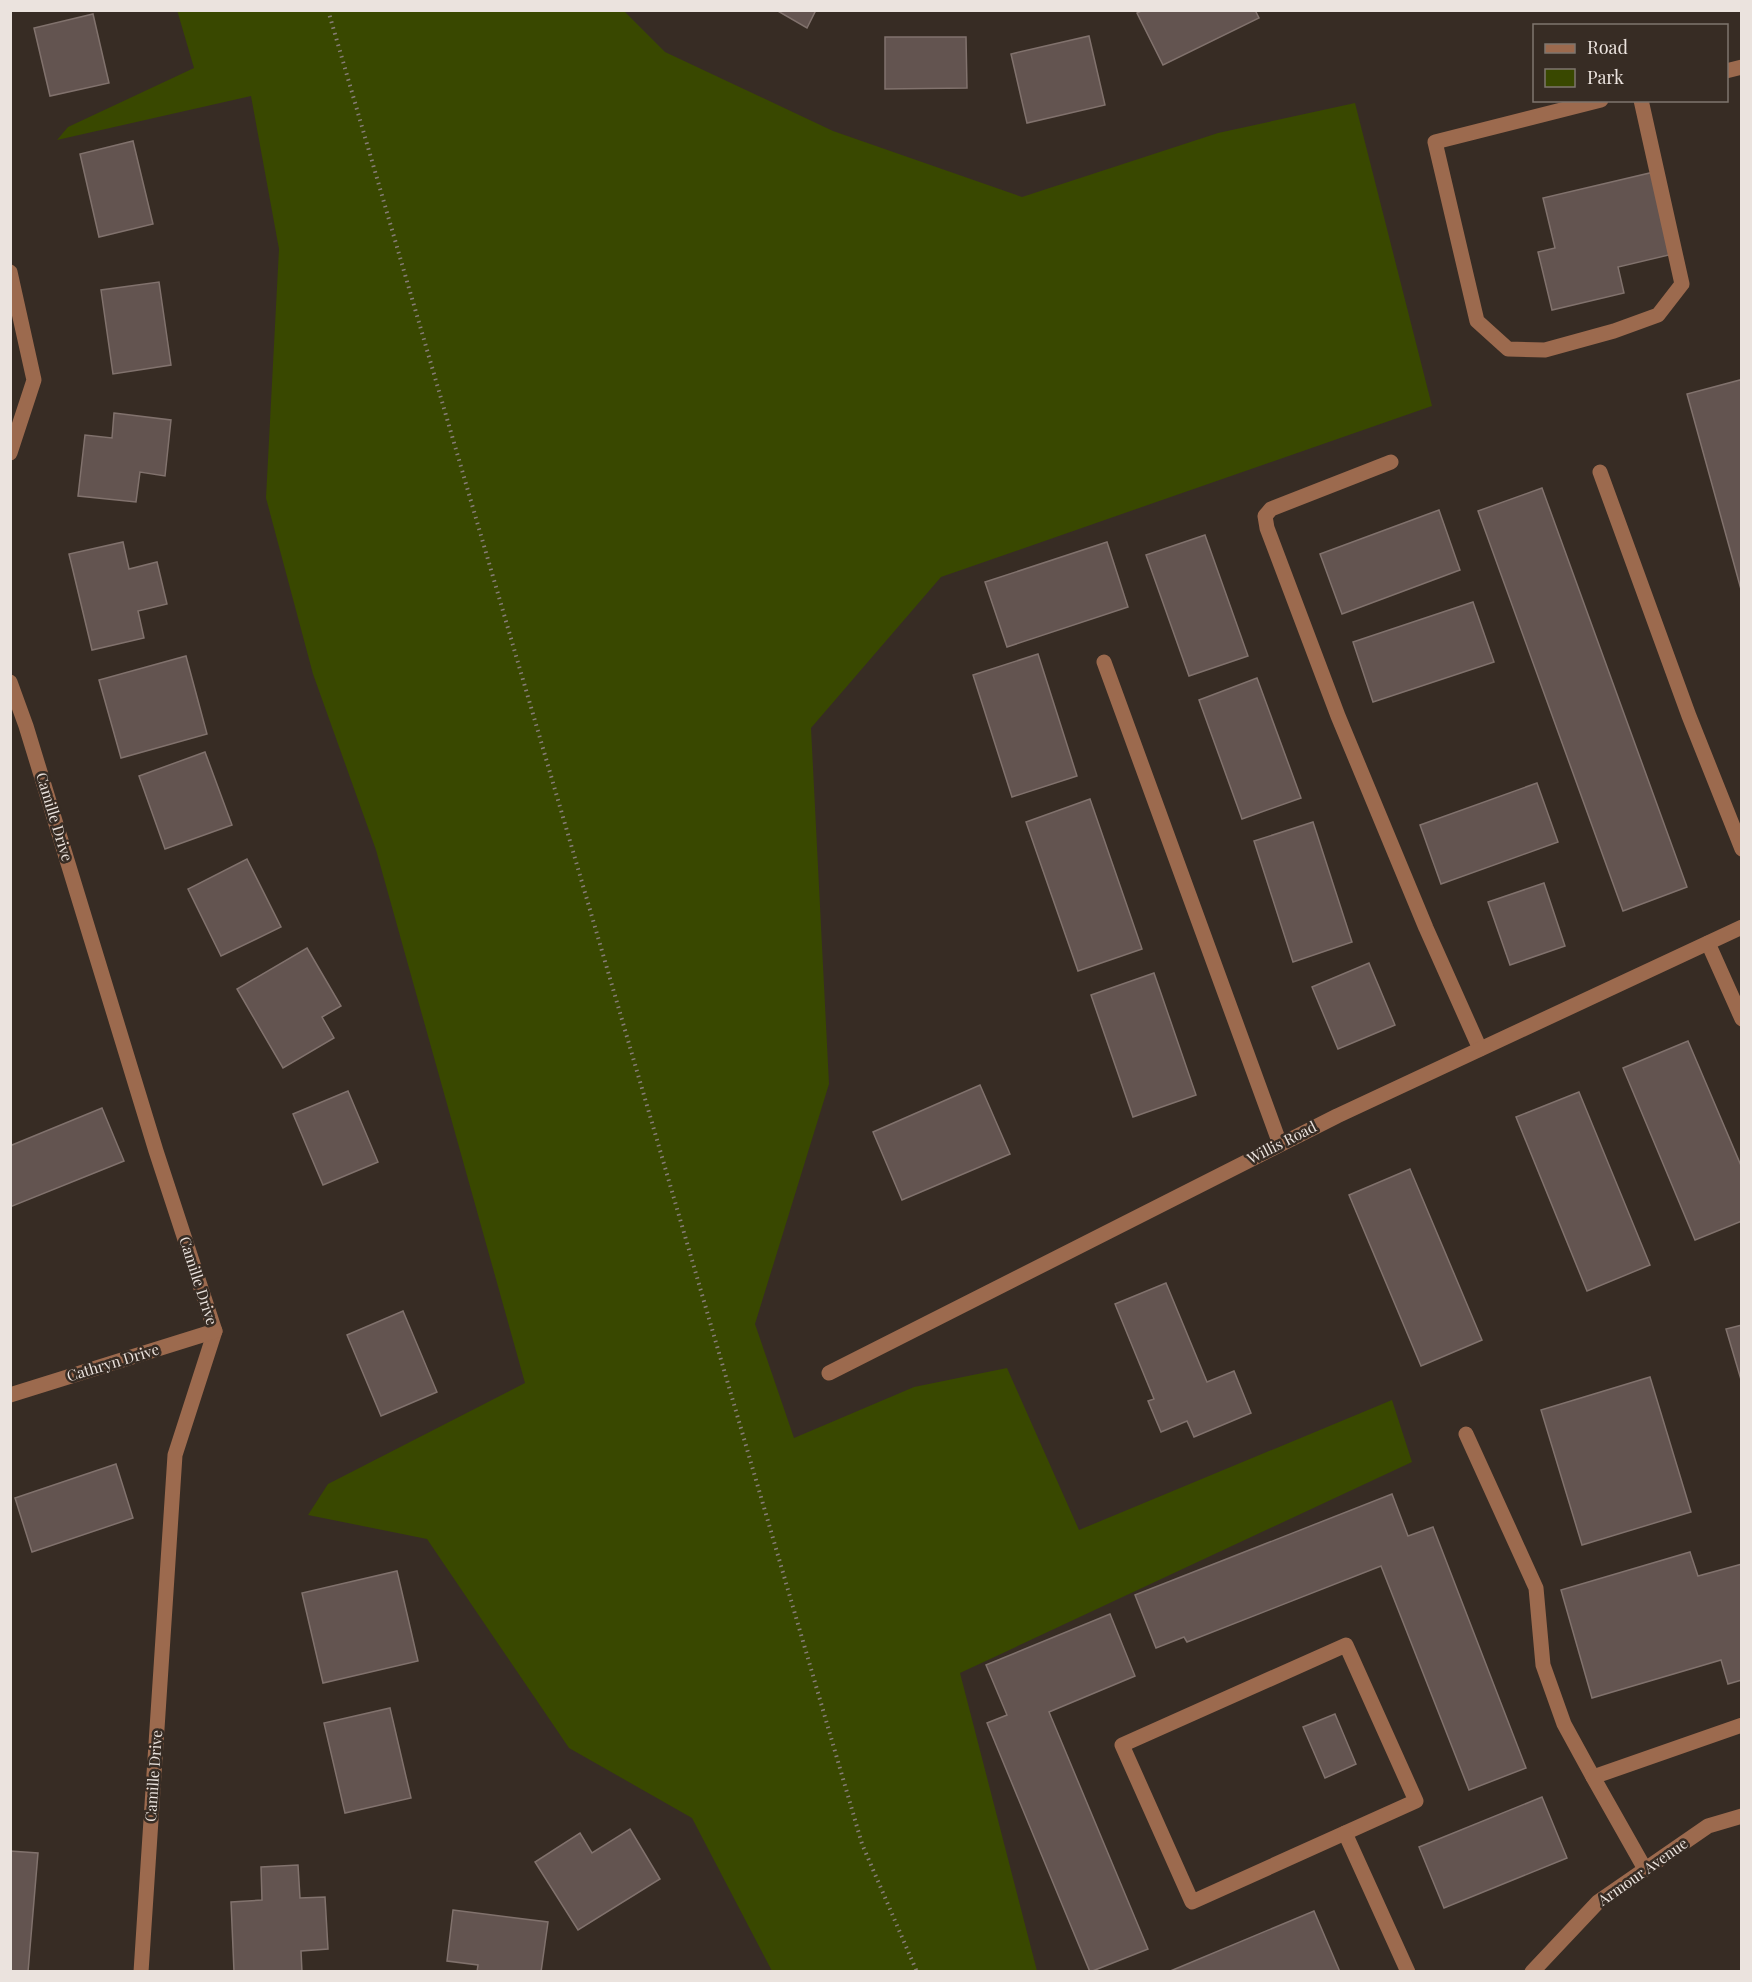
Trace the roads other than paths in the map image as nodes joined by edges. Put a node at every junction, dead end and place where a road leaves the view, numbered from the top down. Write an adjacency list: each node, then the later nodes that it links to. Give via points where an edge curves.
1 (1593, 102): 2 (street, via 1436,142 1477,321 1508,349 1545,350 1658,315 1682,284)
2 (1641, 102)
3 (10, 272): 4 (street, via 34,380)
4 (10, 453)
5 (1391, 462): 13 (street, via 1271,509 1265,516 1338,716)
6 (1600, 472): 9 (street)
7 (1104, 662): 14 (street)
8 (10, 682): 15 (street, Camille Drive)
9 (1742, 849)
10 (1742, 927): 11 (street, Willis Road)
11 (1707, 943): 12 (street); 13 (street, Willis Road)
12 (1742, 1019)
13 (1479, 1049): 14 (street, Willis Road)
14 (1280, 1144): 16 (street, Willis Road)
15 (215, 1331): 17 (street, Cathryn Drive); 24 (street, Camille Drive, via 175,1455)
16 (829, 1373)
17 (10, 1395)
18 (1466, 1434): 20 (street, via 1536,1588 1543,1665 1564,1724)
19 (1742, 1725): 20 (street)
20 (1593, 1777): 23 (street)
21 (1742, 1816): 23 (street, Armour Avenue, via 1708,1826)
22 (1345, 1833): 22 (street, via 1192,1902 1122,1745 1346,1645 1416,1801); 25 (street)
23 (1645, 1869): 26 (street, Armour Avenue, via 1598,1902)
24 (141, 1971)
25 (1408, 1971)
26 (1532, 1971)

